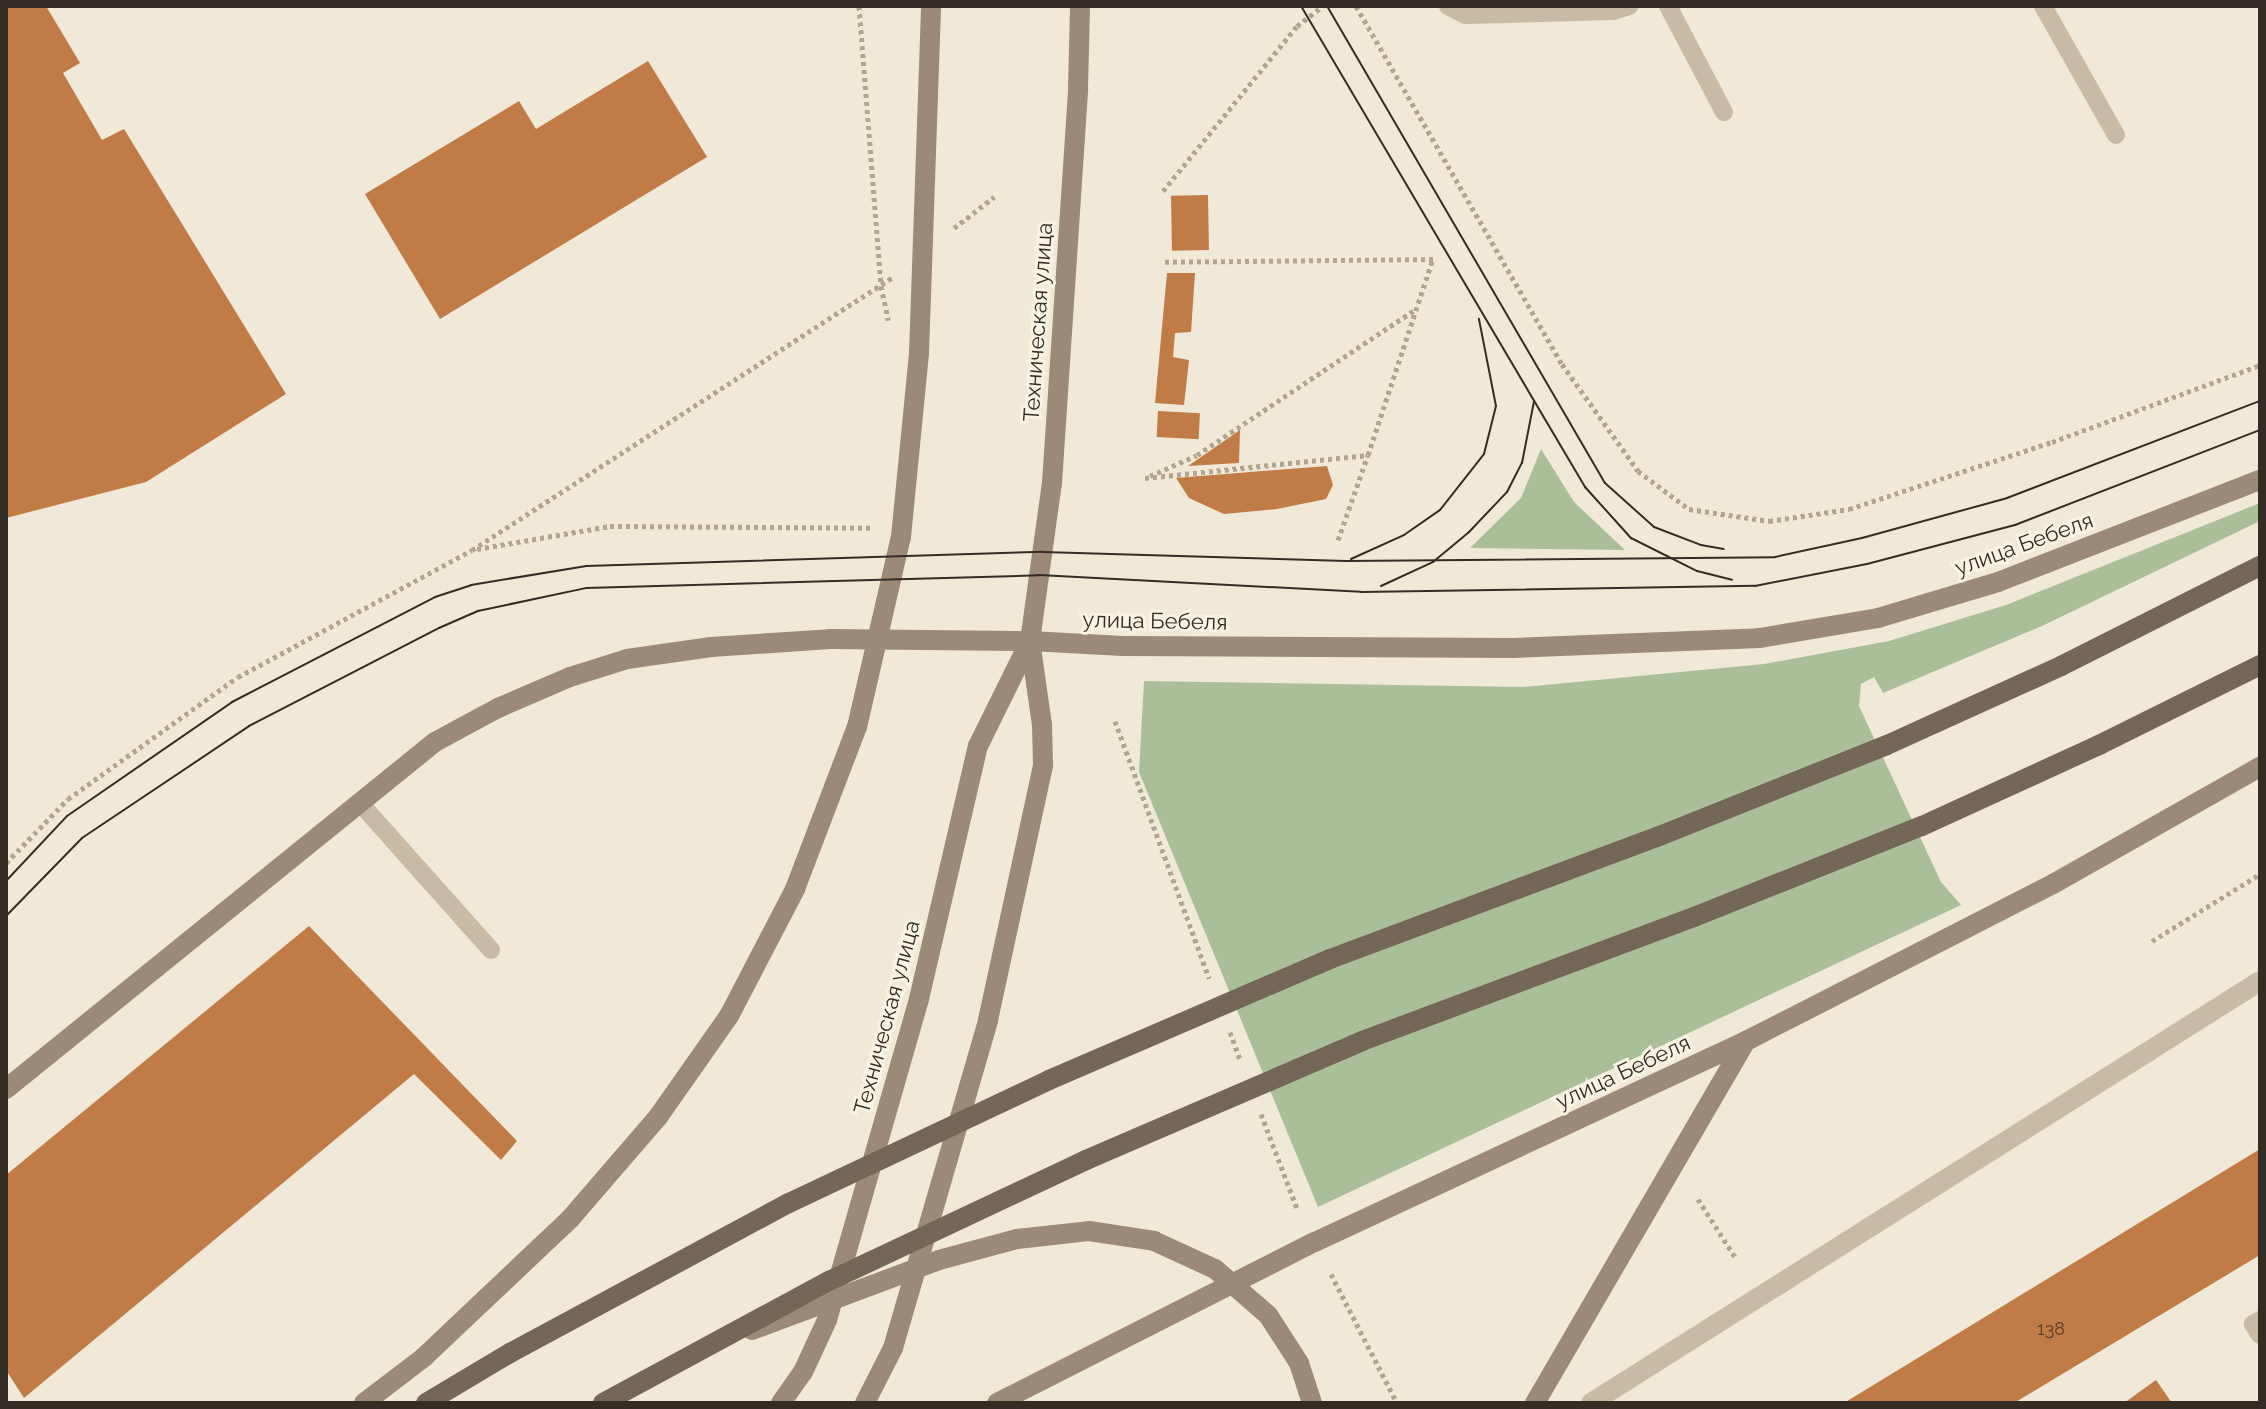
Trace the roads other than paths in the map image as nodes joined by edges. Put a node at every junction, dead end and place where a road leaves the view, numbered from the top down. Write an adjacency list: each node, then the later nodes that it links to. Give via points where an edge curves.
1 (931, 6): 22 (main road, via 919,353 901,537 857,727 795,889 729,1016 658,1117 570,1219 423,1358)
2 (1080, 6): 11 (main road, Техническая улица, via 1052,483)
3 (1448, 6): 4 (lane, via 1465,15 1613,11)
4 (1629, 6)
5 (1668, 6): 7 (lane)
6 (2043, 6): 8 (lane)
7 (1724, 112)
8 (2116, 135)
9 (2260, 480): 11 (main road, улица Бебеля, via 1998,582 1878,618 1760,638 1514,648)
10 (2260, 566): 23 (main road, via 2061,666 1887,745 1330,959 1049,1080 789,1203)
11 (1030, 641): 14 (main road, улица Бебеля, via 830,639 627,659 498,708 435,742); 25 (main road, Техническая улица, via 978,746 919,999 827,1320 803,1372); 26 (main road, Техническая улица, via 1043,765 995,990 893,1348)
12 (2260, 665): 21 (main road, via 1922,826 1333,1054 1086,1160 829,1281)
13 (2260, 767): 17 (main road, улица Бебеля, via 2053,884)
14 (360, 803): 15 (lane); 18 (main road, улица Бебеля)
15 (491, 950)
16 (2260, 981): 30 (street)
17 (1746, 1041): 27 (main road, улица Бебеля, via 1315,1242); 29 (main road)
18 (6, 1089)
19 (2260, 1320): 20 (lane, via 2253,1324)
20 (2260, 1335)
21 (708, 1347): 24 (main road); 28 (main road, via 939,1260 1017,1239 1089,1231 1154,1241 1215,1269 1268,1315 1299,1363)
22 (364, 1403)
23 (426, 1403)
24 (603, 1403)
25 (781, 1403)
26 (865, 1403)
27 (997, 1403)
28 (1312, 1403)
29 (1535, 1403)
30 (1591, 1403)

